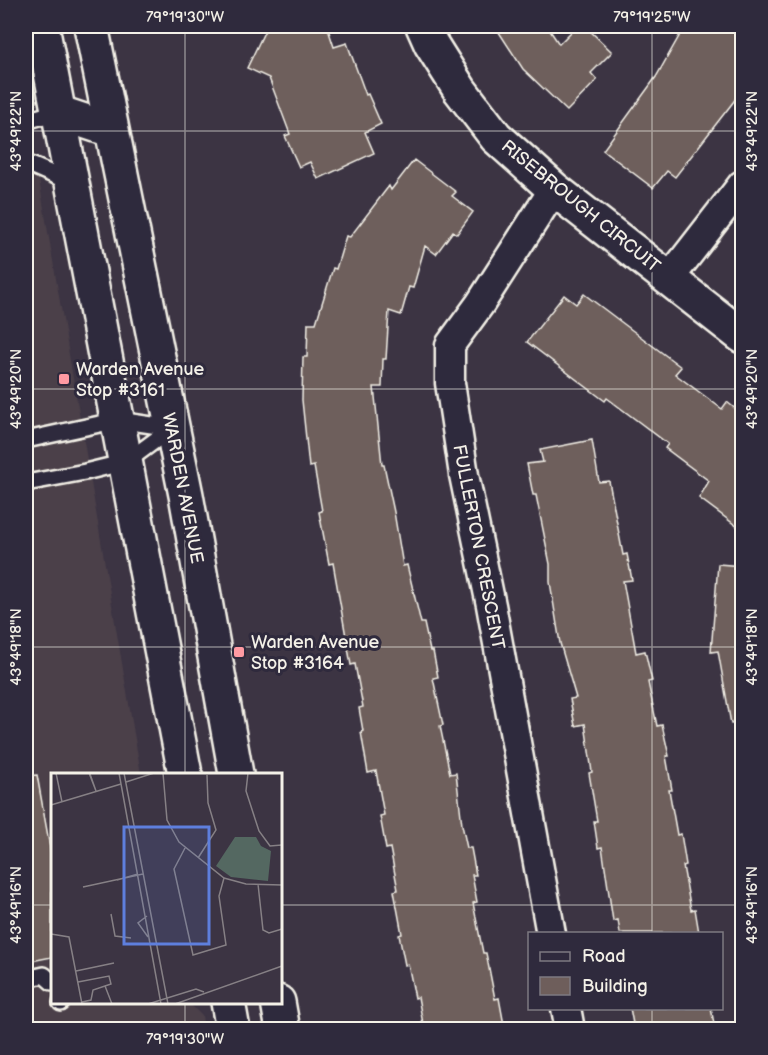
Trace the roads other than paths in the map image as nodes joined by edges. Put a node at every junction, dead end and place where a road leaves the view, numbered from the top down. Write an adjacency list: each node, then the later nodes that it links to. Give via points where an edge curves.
1 (42, 26): 4 (main road)
2 (91, 26): 6 (main road, WARDEN AVENUE)
3 (423, 26): 10 (main road, RISEBROUGH CIRCUIT, via 460,90 496,137)
4 (57, 112): 5 (lane); 6 (main road); 8 (main road)
5 (26, 121)
6 (111, 130): 14 (main road, WARDEN AVENUE)
7 (26, 162): 8 (lane)
8 (73, 183): 13 (main road)
9 (742, 186): 11 (street)
10 (554, 189): 11 (main road, RISEBROUGH CIRCUIT); 20 (street, FULLERTON CRESCENT, via 450,345 450,383 464,475)
11 (669, 279): 12 (main road, RISEBROUGH CIRCUIT)
12 (742, 336)
13 (118, 420): 14 (lane); 15 (lane); 16 (main road)
14 (172, 428): 16 (lane); 19 (main road, WARDEN AVENUE)
15 (26, 440)
16 (126, 462): 17 (lane); 18 (main road)
17 (26, 483)
18 (185, 773)
19 (236, 773)
20 (551, 932)
21 (26, 979): 22 (lane, via 44,975)
22 (51, 981)
23 (228, 1004): 26 (main road)
24 (278, 1004): 27 (main road)
25 (566, 1010): 28 (street)
26 (232, 1029)
27 (283, 1029)
28 (570, 1029)

